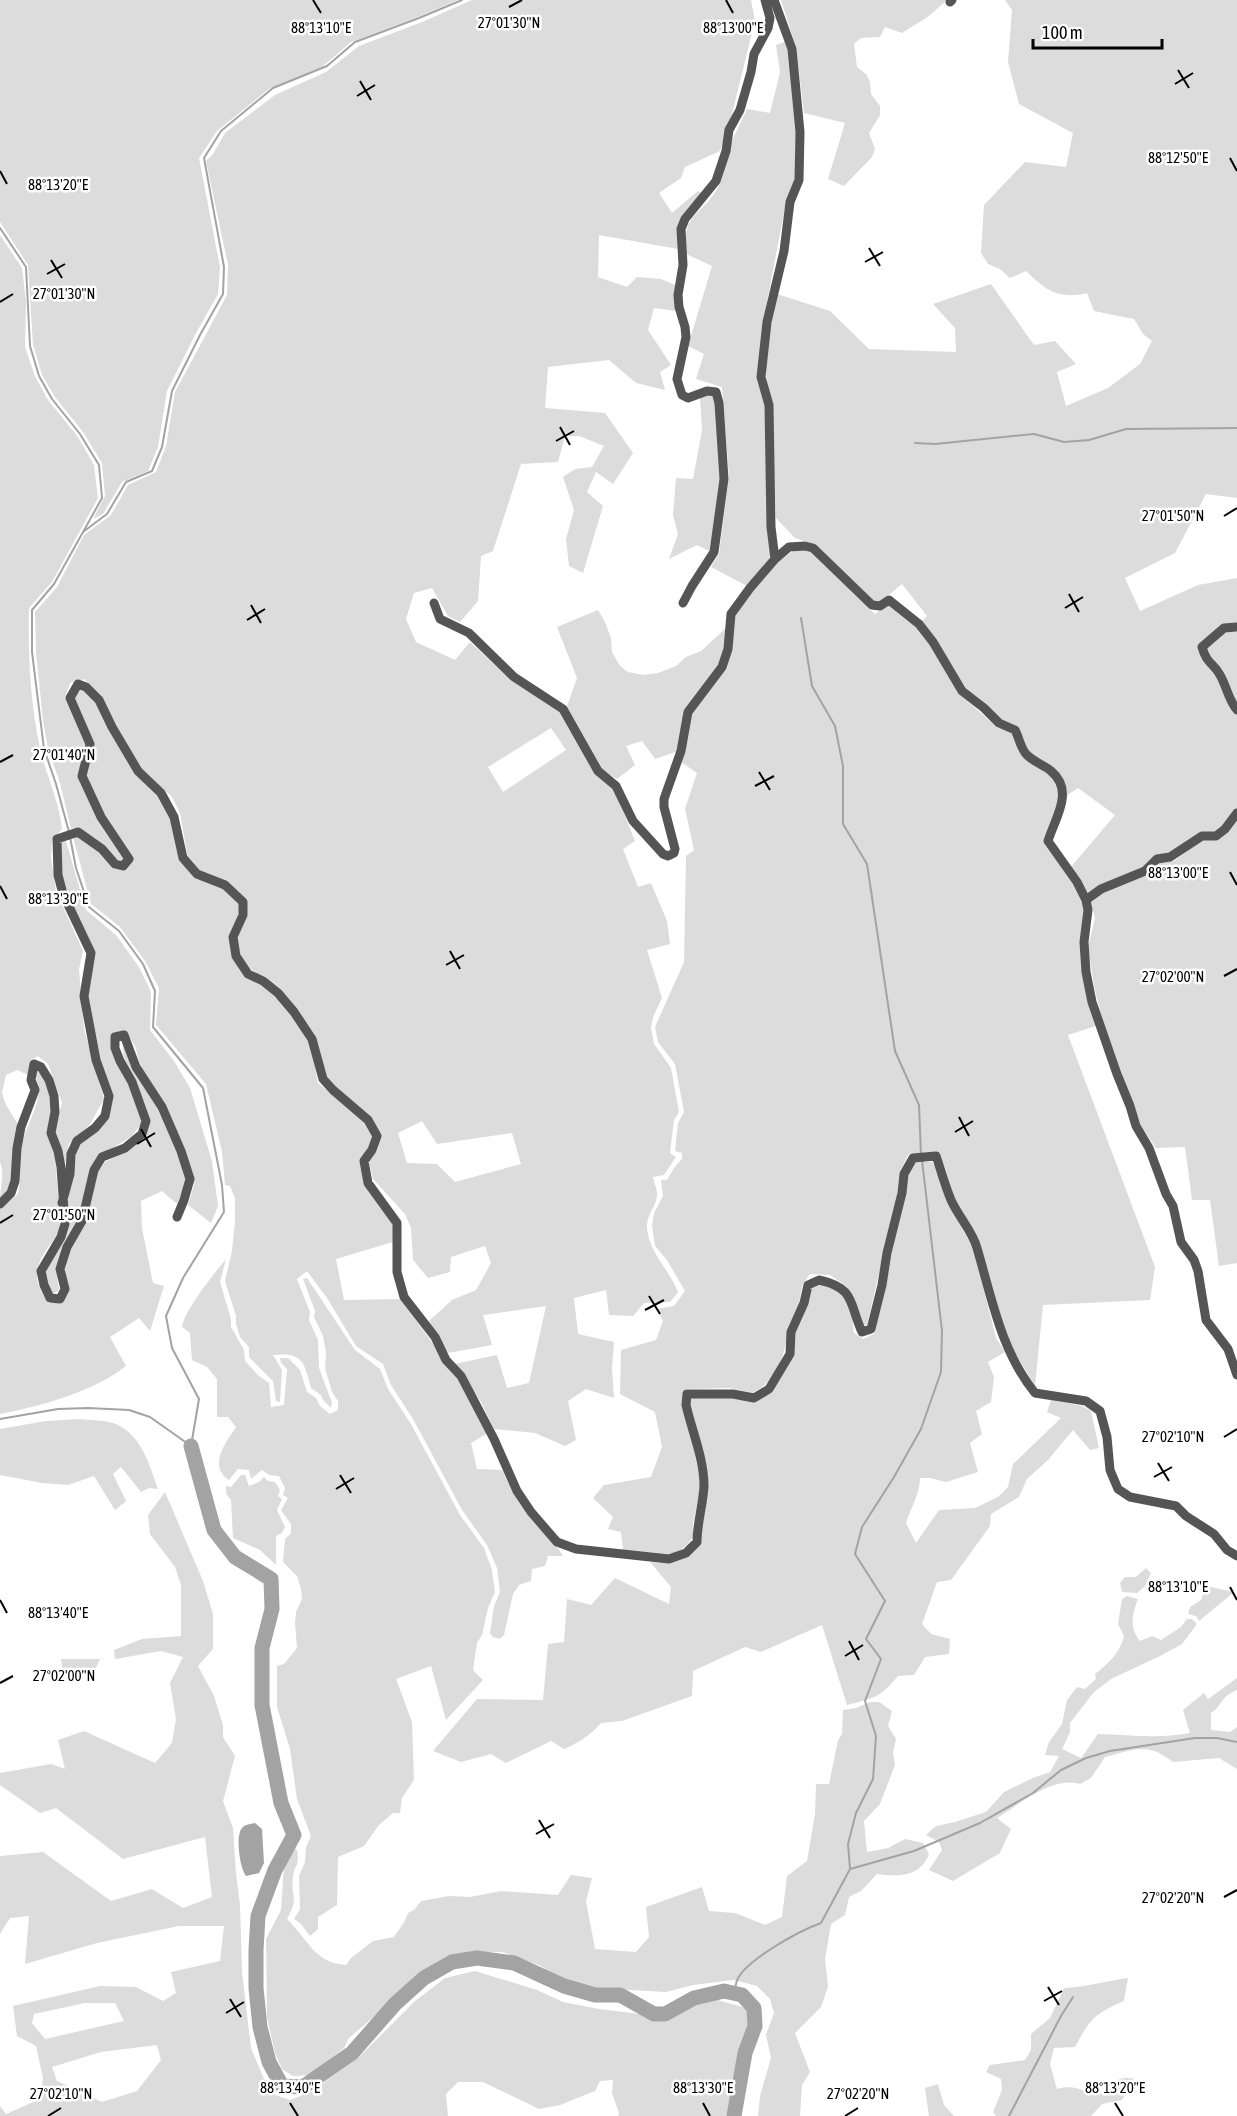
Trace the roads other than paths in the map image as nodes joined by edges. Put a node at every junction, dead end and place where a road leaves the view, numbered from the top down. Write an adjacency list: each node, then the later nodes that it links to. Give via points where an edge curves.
1 (765, 0): 5 (street, via 770,18 768,28 754,54 716,181 681,229 683,265 678,294 686,337 676,379 682,395 688,398 716,392 724,479 714,552)
2 (774, 0): 3 (street, via 792,49 800,132 799,180 790,202 784,251 766,322 761,377 769,405)
3 (775, 559): 4 (street, via 731,614 722,667 688,712 679,759 664,799 675,849 668,856 633,821 616,786 598,771 563,709 514,677 469,633 440,619); 9 (street, via 789,548 813,548 872,605 880,606 889,600 919,624 962,691 999,723 1014,730 1025,754 1058,778 1062,801 1048,841)
4 (434, 603)
5 (683, 603)
6 (1237, 627): 7 (street, via 1224,628 1202,647 1205,657 1219,671)
7 (1237, 710)
8 (1237, 813): 9 (street, via 1216,836 1203,836 1144,871 1101,888)
9 (1086, 900): 13 (street, via 1084,942 1092,1002 1136,1126 1173,1206 1181,1242 1198,1271 1206,1320 1228,1349)
10 (62, 1203): 11 (street, via 61,1167 51,1133 54,1096 41,1067 34,1064 31,1080 35,1090 21,1127 15,1180 11,1193); 12 (street, via 65,1224 61,1237 41,1271 50,1298 60,1299 65,1289 60,1269 67,1246 82,1221 94,1170 102,1157 125,1148 142,1134 146,1121 114,1048 116,1037 124,1035 136,1067 162,1107 190,1179); 14 (street, via 71,1154 77,1142 105,1116 109,1096 96,1060 84,996 91,953 63,894 57,838 78,832 115,864 123,866 129,860 101,818 82,776 90,744 70,698 78,684 99,700 138,771 161,793 174,817 183,858 197,874 225,885 243,902 243,915 232,937 236,956 248,974 270,987 294,1012 312,1039 323,1079 368,1120 377,1136 364,1161 368,1183 397,1223 397,1272 404,1298 461,1376 517,1491 557,1542 576,1549 669,1559 686,1553 697,1542 703,1470 686,1405 687,1394 754,1398 769,1389 790,1354 791,1332 808,1285 819,1280 841,1288 853,1301 862,1332 871,1329 904,1174 913,1158 936,1156 950,1198 977,1246 1002,1335 1026,1382 1035,1393 1086,1401 1100,1412 1110,1470 1118,1489 1130,1497 1176,1506)
11 (0, 1204)
12 (177, 1217)
13 (1237, 1375)
14 (1237, 1556)

